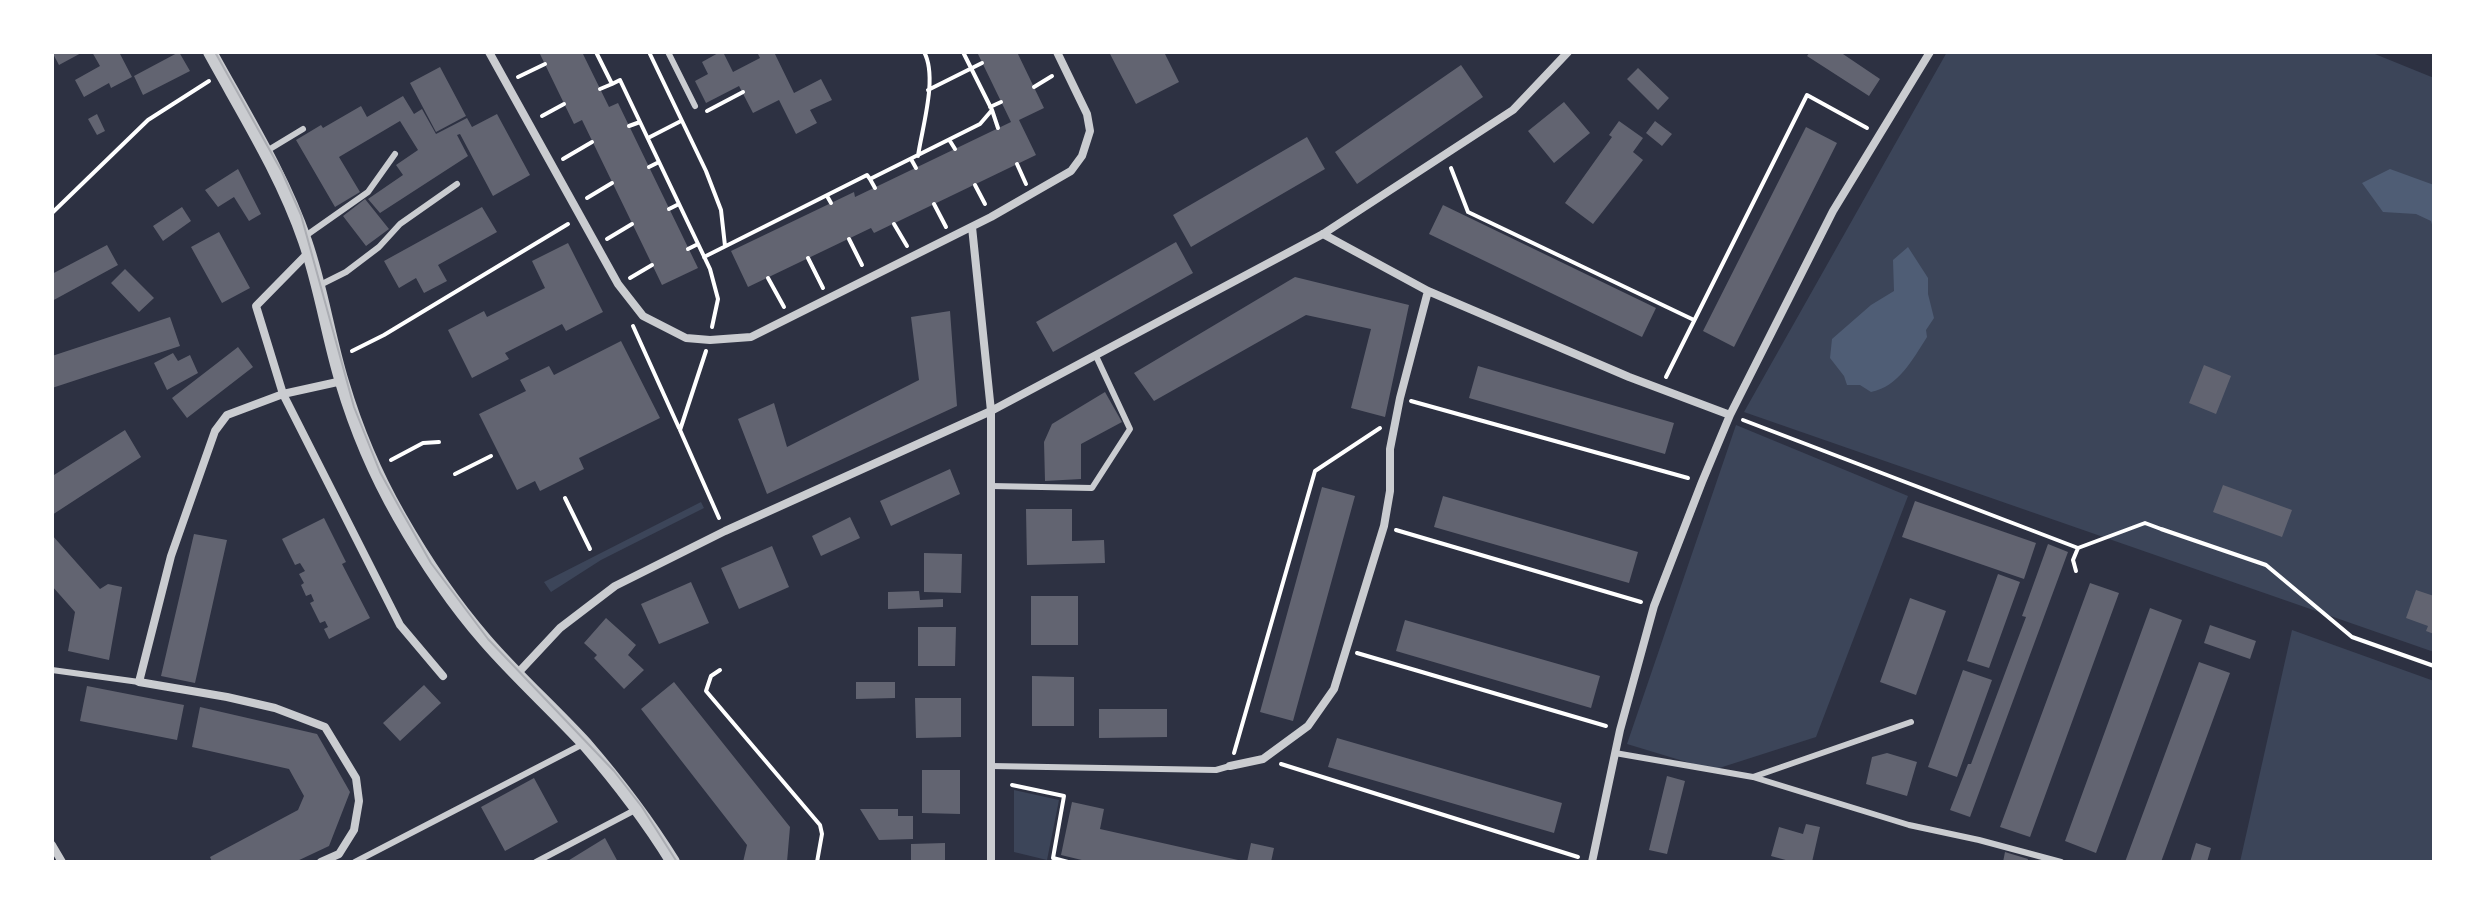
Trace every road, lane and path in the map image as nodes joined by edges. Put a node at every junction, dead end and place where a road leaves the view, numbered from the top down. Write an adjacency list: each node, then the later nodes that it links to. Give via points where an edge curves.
1 (210, 52): 15 (street)
2 (489, 52): 16 (street)
3 (596, 52): 17 (path)
4 (649, 52): 26 (path)
5 (669, 52): 24 (lane)
6 (924, 52): 20 (path, via 930,69)
7 (963, 52): 13 (path)
8 (1057, 52): 14 (street)
9 (1568, 52): 39 (street, via 1513,110)
10 (1930, 52): 32 (street)
11 (982, 63): 13 (path)
12 (545, 64): 16 (path)
13 (971, 69): 20 (path); 25 (path)
14 (1065, 69): 18 (path); 60 (street, via 1089,122 1082,156 1071,171)
15 (221, 73): 37 (street); 57 (path, via 148,120)
16 (506, 84): 28 (street)
17 (612, 84): 19 (path); 27 (path, via 620,80)
18 (1034, 87)
19 (600, 89)
20 (928, 90): 40 (path)
21 (743, 92): 24 (path, via 699,114)
22 (1001, 102): 25 (path)
23 (564, 104): 28 (path)
24 (695, 106)
25 (991, 108): 30 (path); 34 (path, via 980,124)
26 (681, 121): 33 (path); 73 (path, via 721,210)
27 (640, 122): 29 (path); 33 (path)
28 (527, 124): 43 (street)
29 (629, 126)
30 (998, 128)
31 (303, 129): 37 (lane)
32 (1880, 135): 87 (path, via 1807,95); 97 (street, via 1833,211)
33 (648, 138): 42 (path)
34 (950, 141): 36 (path); 40 (path)
35 (592, 142): 43 (path)
36 (955, 149)
37 (265, 152): 67 (street)
38 (395, 154): 67 (lane, via 368,192)
39 (1446, 154): 65 (street); 87 (path, via 1467,214)
40 (918, 156): 41 (path)
41 (911, 159): 45 (path); 46 (path)
42 (659, 162): 44 (path); 53 (path)
43 (551, 165): 55 (street)
44 (649, 167)
45 (916, 168)
46 (870, 179): 50 (path); 51 (path, via 867,175)
47 (612, 183): 55 (path)
48 (457, 184): 83 (lane, via 400,224 346,272)
49 (975, 185): 60 (path)
50 (875, 188)
51 (827, 196): 52 (path); 58 (path)
52 (831, 203)
53 (679, 204): 56 (path); 71 (path)
54 (934, 204): 68 (path)
55 (574, 205): 59 (street)
56 (669, 209)
57 (52, 213)
58 (787, 216): 61 (path); 66 (path)
59 (581, 217): 72 (street); 91 (path)
60 (991, 217): 64 (street)
61 (791, 222)
62 (632, 224): 72 (path)
63 (894, 224): 77 (path)
64 (972, 227): 68 (street); 96 (street)
65 (1323, 234): 84 (street); 90 (street)
66 (745, 236): 70 (path); 73 (path)
67 (304, 237): 75 (street)
68 (952, 237): 77 (street)
69 (849, 239): 81 (path)
70 (749, 242)
71 (698, 244): 74 (path); 76 (path)
72 (596, 245): 82 (street)
73 (725, 246): 76 (path)
74 (688, 249)
75 (309, 252): 83 (street); 94 (street, via 256,306)
76 (704, 257): 89 (path, via 718,299)
77 (912, 257): 81 (street)
78 (808, 258): 85 (path)
79 (652, 265): 82 (path)
80 (768, 278): 86 (path)
81 (869, 278): 85 (street)
82 (618, 284): 89 (street, via 643,316 686,338)
83 (318, 286): 91 (street)
84 (1428, 291): 93 (street); 95 (street)
85 (829, 298): 86 (street)
86 (790, 317): 89 (street, via 751,337)
87 (1694, 320): 93 (path)
88 (631, 322): 99 (path)
89 (710, 340): 99 (path)
90 (1096, 356): 96 (street); 105 (lane, via 1130,429 1092,488)
91 (336, 359): 92 (street)
92 (342, 381): 94 (street); 102 (street)
93 (1661, 389): 97 (street)
94 (283, 394): 118 (street, via 400,625); 119 (street, via 227,415 215,431 171,556)
95 (1400, 398): 98 (street); 104 (path)
96 (991, 411): 105 (street); 108 (street)
97 (1730, 415): 104 (street); 109 (path)
98 (1396, 418): 107 (street); 126 (path, via 1315,471)
99 (680, 430): 108 (path)
100 (439, 442): 102 (path, via 423,443)
101 (491, 456): 103 (path)
102 (374, 469): 117 (street, via 428,565)
103 (455, 474)
104 (1702, 482): 112 (street)
105 (991, 486): 125 (street)
106 (565, 498): 110 (path)
107 (1384, 526): 112 (path); 113 (street)
108 (725, 531): 117 (street, via 615,586 560,628)
109 (2078, 548): 111 (path); 114 (path, via 2145,523 2266,565 2352,637)
110 (590, 549)
111 (2076, 571)
112 (1654, 606): 121 (street)
113 (1347, 650): 121 (path); 124 (street, via 1334,689 1308,726)
114 (2434, 666)
115 (52, 670): 119 (lane)
116 (720, 670): 136 (path, via 711,676 706,691 820,825)
117 (517, 674): 122 (street)
118 (443, 676)
119 (139, 682): 132 (street, via 263,705 325,727 356,778 359,801 354,830 339,854)
120 (1911, 722): 127 (lane)
121 (1620, 730): 123 (street)
122 (584, 744): 129 (street); 133 (lane)
123 (1615, 753): 127 (lane); 139 (street)
124 (1263, 759): 126 (street); 139 (path)
125 (991, 766): 126 (lane); 137 (street)
126 (1230, 766)
127 (1753, 777): 140 (lane, via 1909,825)
128 (1012, 785): 138 (path, via 1064,796 1053,858)
129 (637, 808): 134 (lane); 135 (street)
130 (52, 845): 131 (street)
131 (62, 862)
132 (321, 862)
133 (355, 862)
134 (536, 862)
135 (673, 862)
136 (817, 862)
137 (991, 862)
138 (1068, 862)
139 (1592, 862)
140 (2061, 862)

